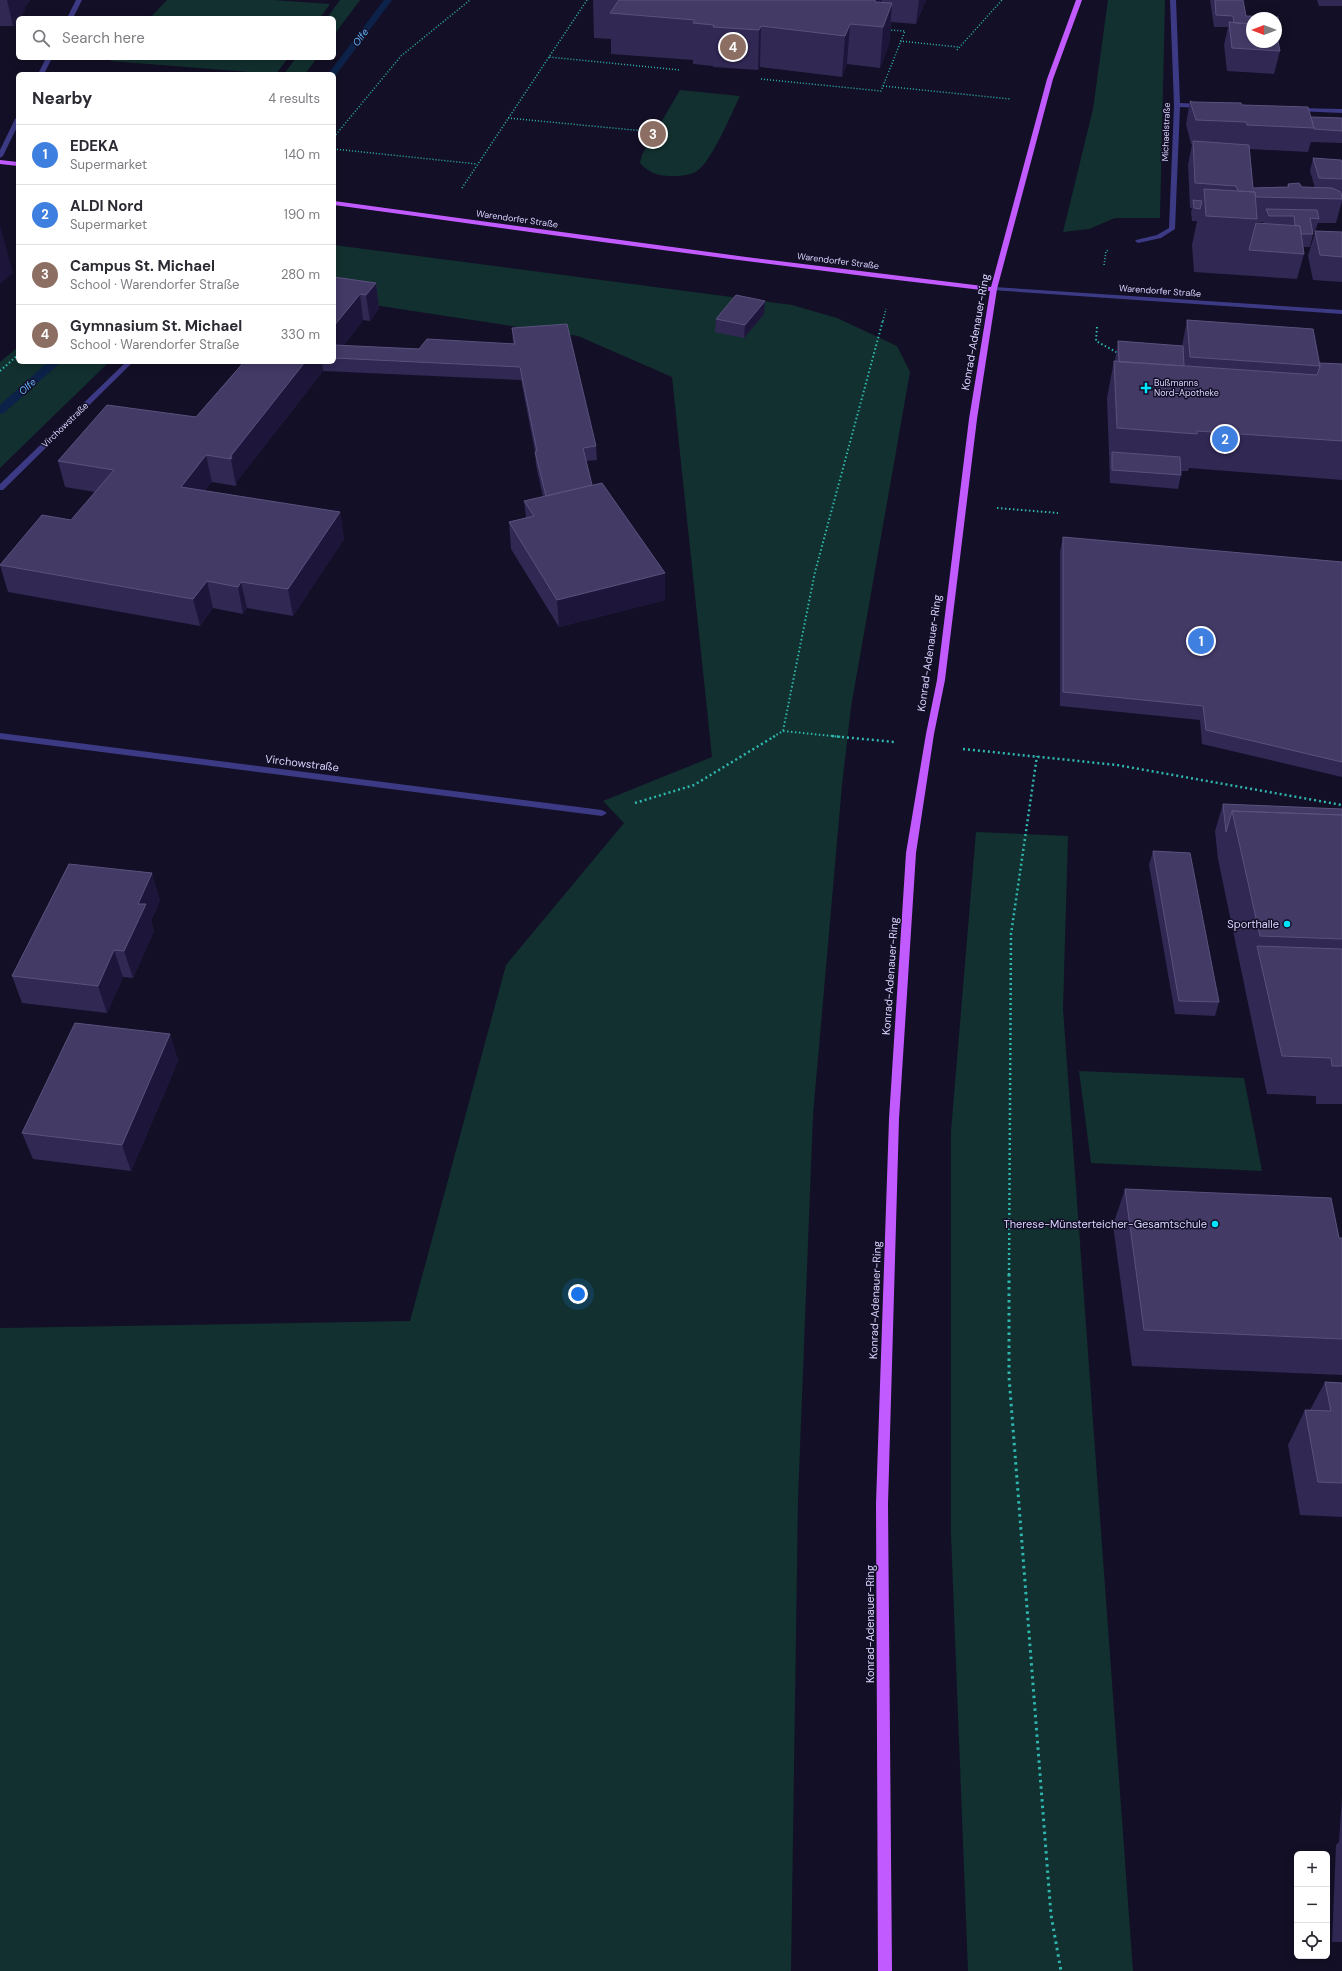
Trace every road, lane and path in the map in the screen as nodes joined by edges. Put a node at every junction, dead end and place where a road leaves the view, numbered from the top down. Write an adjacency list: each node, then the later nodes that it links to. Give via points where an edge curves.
1 (79, 0): 7 (street)
2 (470, 0): 26 (path, via 400,56)
3 (587, 0): 12 (path)
4 (1002, 0): 10 (path)
5 (1078, 0): 18 (main road, Konrad-Adenauer-Ring)
6 (1173, 0): 19 (street, Michaelstraße)
7 (71, 16)
8 (886, 30): 9 (path, via 905,31)
9 (900, 41): 10 (path); 17 (path)
10 (958, 47): 11 (path)
11 (957, 50)
12 (549, 57): 14 (path); 23 (path)
13 (48, 60): 15 (street)
14 (680, 70)
15 (42, 72)
16 (761, 79): 17 (path, via 881,91)
17 (883, 86): 18 (path)
18 (1044, 102): 36 (main road, Konrad-Adenauer-Ring)
19 (1177, 105): 20 (street); 34 (street, Michaelstraße, via 1172,229 1158,237)
20 (1208, 106)
21 (1287, 109): 22 (street)
22 (1342, 111)
23 (508, 118): 25 (path); 31 (path)
24 (16, 123): 28 (street)
25 (644, 131)
26 (336, 134)
27 (336, 149): 31 (path)
28 (0, 156)
29 (0, 162): 30 (main road)
30 (16, 164)
31 (477, 164): 33 (path)
32 (336, 204): 33 (main road, Warendorfer Straße)
33 (442, 218): 35 (main road, Warendorfer Straße)
34 (1138, 241): 37 (path, via 1106,251)
35 (894, 278): 36 (main road, Warendorfer Straße); 46 (path, via 815,572)
36 (994, 289): 37 (street, Warendorfer Straße); 44 (main road, Konrad-Adenauer-Ring)
37 (1099, 296): 38 (street, Warendorfer Straße); 39 (path, via 1096,341)
38 (1342, 312)
39 (1122, 354)
40 (16, 357): 42 (path)
41 (128, 364): 43 (street, Virchowstraße)
42 (0, 371)
43 (0, 488)
44 (962, 506): 45 (path); 53 (main road, Konrad-Adenauer-Ring, via 941,680 911,853 894,1119 882,1504)
45 (1058, 513)
46 (783, 730): 48 (path); 52 (path, via 694,785)
47 (0, 736): 52 (street, Virchowstraße)
48 (902, 742)
49 (957, 748): 50 (path)
50 (1037, 756): 51 (path, via 1117,765); 54 (path, via 1012,934 1009,1378 1051,1915)
51 (1342, 805)
52 (602, 813)
53 (885, 1971)
54 (1061, 1971)

